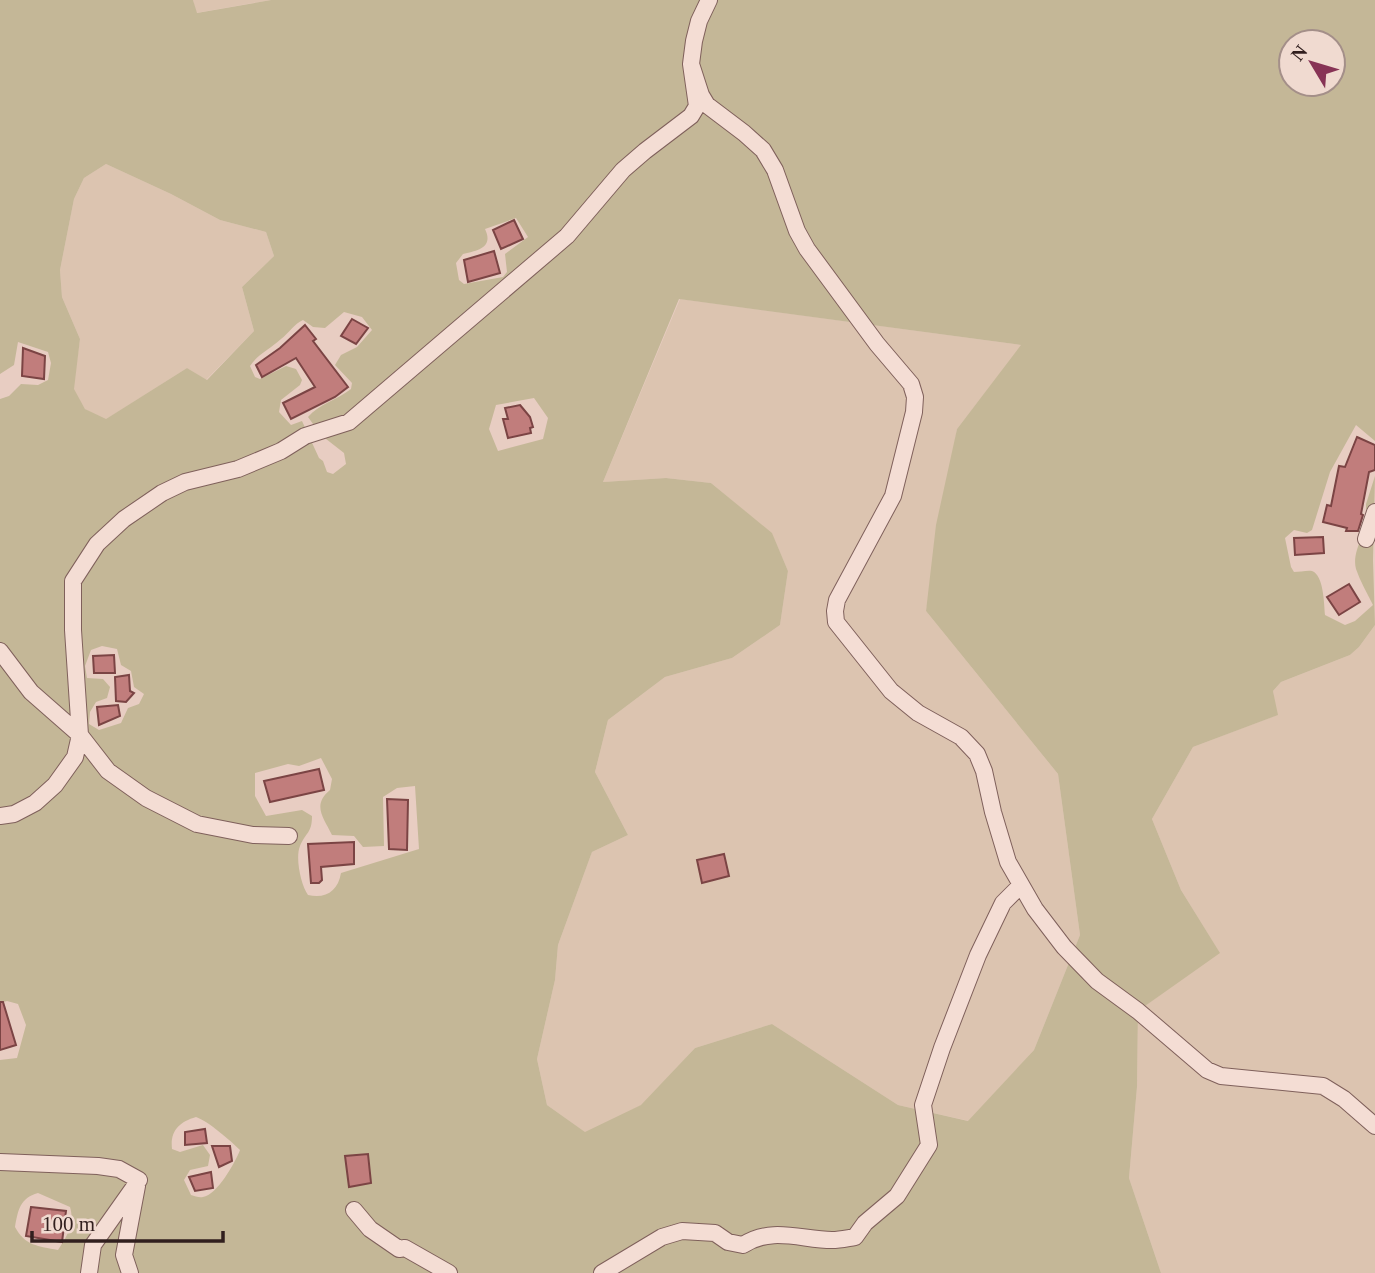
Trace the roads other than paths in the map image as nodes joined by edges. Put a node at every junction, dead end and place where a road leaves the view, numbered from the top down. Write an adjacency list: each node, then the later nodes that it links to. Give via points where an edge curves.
1 (709, 0): 2 (street, via 699,21)
2 (691, 64): 6 (street, via 697,106 691,116 624,170 567,236 349,422 305,436 238,470 185,482 162,493 97,544 73,581); 9 (street, via 707,105 762,150 775,170 807,249 911,384 914,412 893,496 837,600 836,622 903,703 961,737 977,754 1001,842)
3 (1375, 512): 4 (street)
4 (1366, 538)
5 (0, 651): 6 (street, via 31,692)
6 (80, 735): 7 (street, via 75,757 55,785 35,803); 8 (street, via 108,771 146,798 197,824 253,835)
7 (0, 816)
8 (289, 836)
9 (1020, 886): 10 (street, via 1082,967 1207,1070 1221,1076 1323,1086); 17 (street, via 998,913 942,1048 923,1105 929,1145 897,1196 855,1237 755,1237 743,1245 715,1233 682,1231 662,1237)
10 (1375, 1126)
11 (0, 1162): 12 (street, via 98,1166)
12 (139, 1180): 14 (street, via 93,1245); 15 (street, via 124,1255)
13 (354, 1210): 16 (street, via 370,1229 399,1249)
14 (89, 1273)
15 (130, 1273)
16 (449, 1273)
17 (603, 1273)

